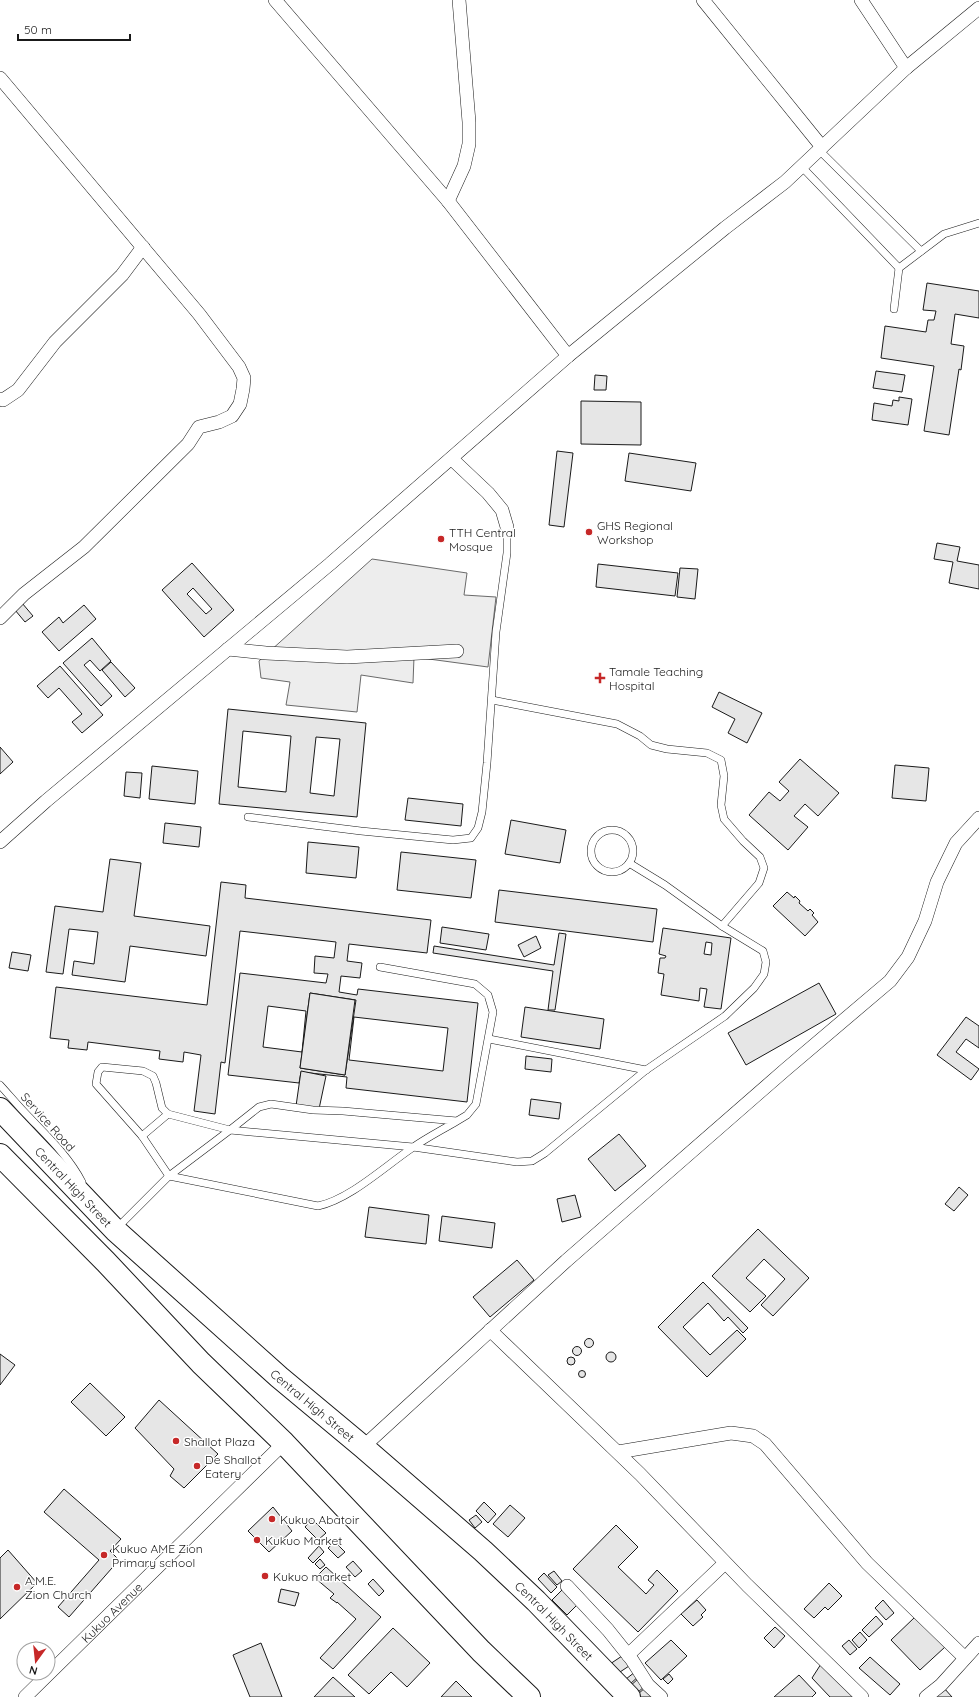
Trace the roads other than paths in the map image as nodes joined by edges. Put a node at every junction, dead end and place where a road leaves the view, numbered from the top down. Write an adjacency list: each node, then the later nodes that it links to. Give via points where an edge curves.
1 (275, 0): 10 (street)
2 (459, 0): 10 (street, via 469,144 464,166)
3 (703, 0): 8 (street)
4 (861, 0): 6 (street)
5 (979, 8): 6 (street)
6 (906, 68): 8 (street)
7 (0, 78): 12 (street)
8 (820, 149): 9 (street); 13 (lane)
9 (801, 166): 14 (lane); 16 (street, via 785,182)
10 (448, 201): 16 (street)
11 (979, 223): 13 (lane, via 944,234)
12 (143, 246): 17 (street, via 122,275 56,342 18,390 3,400); 20 (street, via 200,314 239,367 244,378 240,404 232,416 199,427 188,444 84,547 24,594)
13 (921, 251): 14 (lane)
14 (899, 268): 15 (lane)
15 (894, 309)
16 (568, 356): 18 (street)
17 (0, 399)
18 (452, 459): 19 (street, via 488,492 502,510); 21 (street)
19 (507, 527): 23 (lane, via 507,553 496,632)
20 (0, 618)
21 (228, 649): 22 (street, via 272,654 347,657); 26 (street)
22 (457, 651)
23 (492, 700): 24 (lane, via 482,812 478,828 471,838 453,840); 28 (lane, via 617,724 651,745 707,752 722,760 724,819 760,857 764,868 758,883)
24 (248, 817)
25 (979, 818): 43 (street, via 956,843 937,882 926,921 908,957 890,981)
26 (0, 842)
27 (629, 863): 27 (lane, via 632,847 625,836 613,831 601,834 592,843 591,856 598,867 616,872); 28 (lane)
28 (722, 926): 31 (lane, via 763,951 766,962 764,974 754,988 725,1016)
29 (380, 967): 30 (lane, via 475,984 488,995 493,1012)
30 (488, 1039): 31 (lane); 35 (lane, via 476,1104)
31 (646, 1070): 38 (lane, via 532,1161 517,1162)
32 (0, 1085): 41 (lane, Service Road, via 57,1146 77,1172)
33 (0, 1109): 41 (highway, Central High Street)
34 (168, 1114): 36 (lane); 37 (lane); 37 (lane, via 162,1108 153,1076 144,1071 102,1067 98,1072 96,1084)
35 (457, 1121): 36 (lane, via 313,1110 271,1104 259,1107); 38 (lane)
36 (230, 1130): 38 (lane); 40 (lane)
37 (142, 1136): 40 (lane)
38 (413, 1147): 40 (lane, via 344,1196 318,1206)
39 (0, 1154): 44 (highway, via 201,1363)
40 (169, 1176): 42 (lane)
41 (86, 1198): 42 (highway, Central High Street)
42 (115, 1230): 45 (highway, Central High Street, via 279,1377)
43 (490, 1330): 45 (street); 46 (street)
44 (284, 1443): 52 (street, Kukuo Avenue); 53 (highway, via 481,1651)
45 (364, 1447): 54 (highway, Central High Street, via 484,1551)
46 (618, 1452): 47 (street); 51 (street, via 731,1433 753,1436 765,1444 867,1563)
47 (725, 1563): 50 (street); 56 (street)
48 (567, 1586): 50 (street)
49 (979, 1643): 51 (street)
50 (628, 1655): 55 (street, via 648,1685)
51 (965, 1658): 57 (street)
52 (25, 1697)
53 (529, 1697)
54 (629, 1697)
55 (661, 1697)
56 (862, 1697)
57 (926, 1697)

